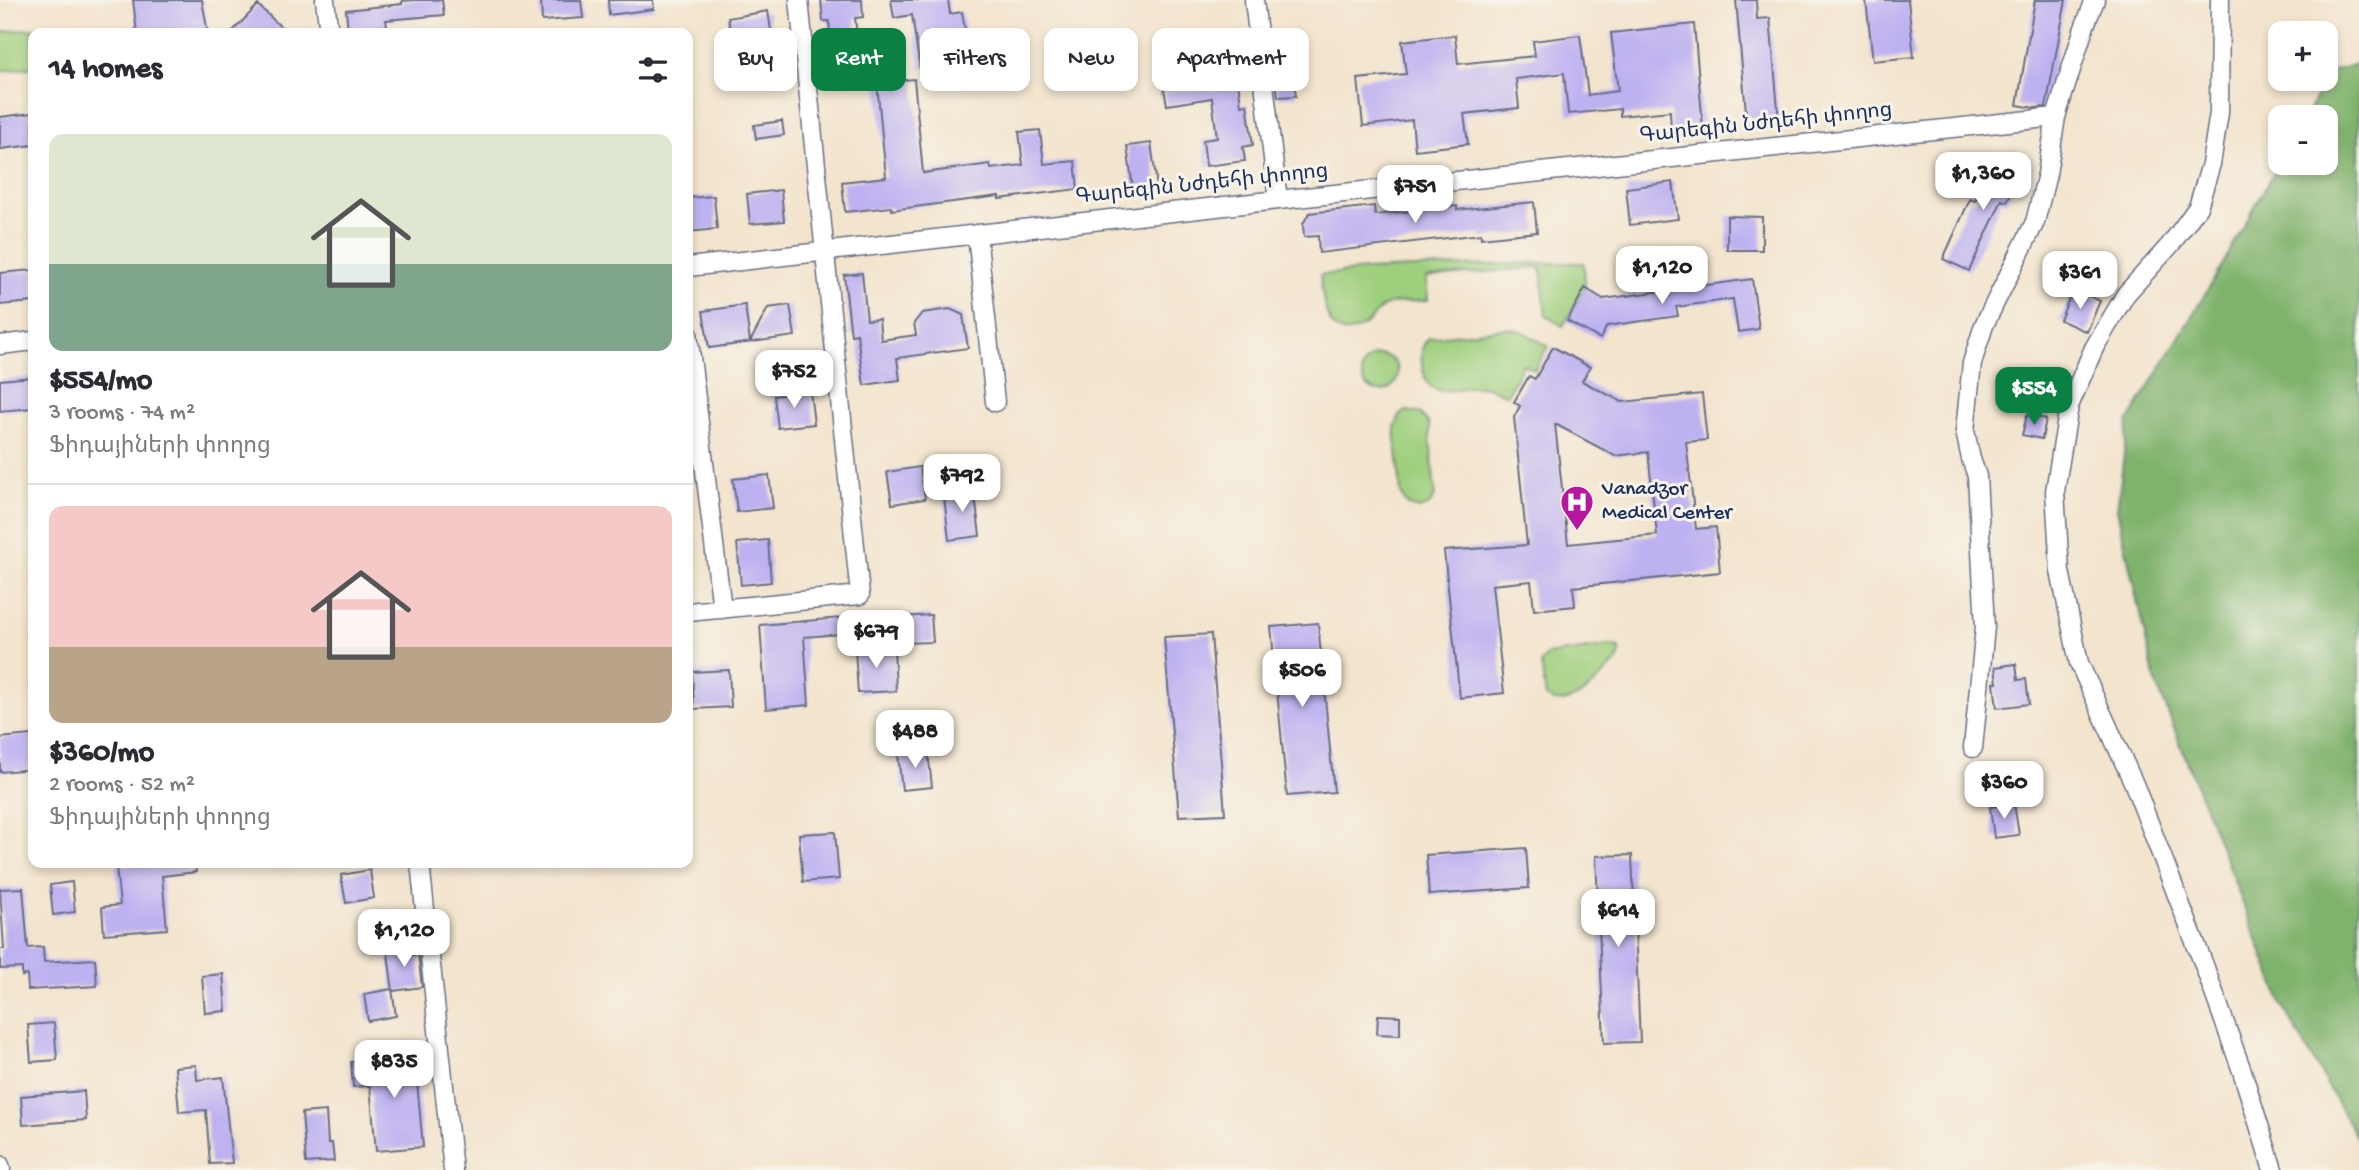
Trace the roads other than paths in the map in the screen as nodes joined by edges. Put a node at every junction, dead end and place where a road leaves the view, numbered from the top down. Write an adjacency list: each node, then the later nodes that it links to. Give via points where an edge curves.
1 (325, 0): 6 (street)
2 (799, 0): 10 (street)
3 (1254, 0): 8 (street)
4 (2095, 0): 7 (street)
5 (2220, 0): 21 (street, via 2219,113 2198,207 2126,294 2094,348 2069,406 2055,491 2060,571 2079,663 2134,784 2204,964)
6 (328, 28)
7 (2056, 117): 8 (street, Գարեգին Նժդեհի փողոց); 18 (street, via 2035,222 1984,325 1972,363 1965,431 1977,476 1985,627)
8 (1278, 200): 9 (street, Գարեգին Նժդեհի փողոց)
9 (977, 234): 10 (street, Գարեգին Նժդեհի փողոց); 15 (street)
10 (826, 251): 11 (street, Գարեգին Նժդեհի փողոց); 16 (street, via 860,596)
11 (693, 266)
12 (28, 342): 13 (street)
13 (0, 345)
14 (693, 374): 16 (street)
15 (995, 402)
16 (722, 609): 17 (street)
17 (693, 612)
18 (1973, 748)
19 (421, 868): 20 (street)
20 (453, 1170)
21 (2273, 1170)

